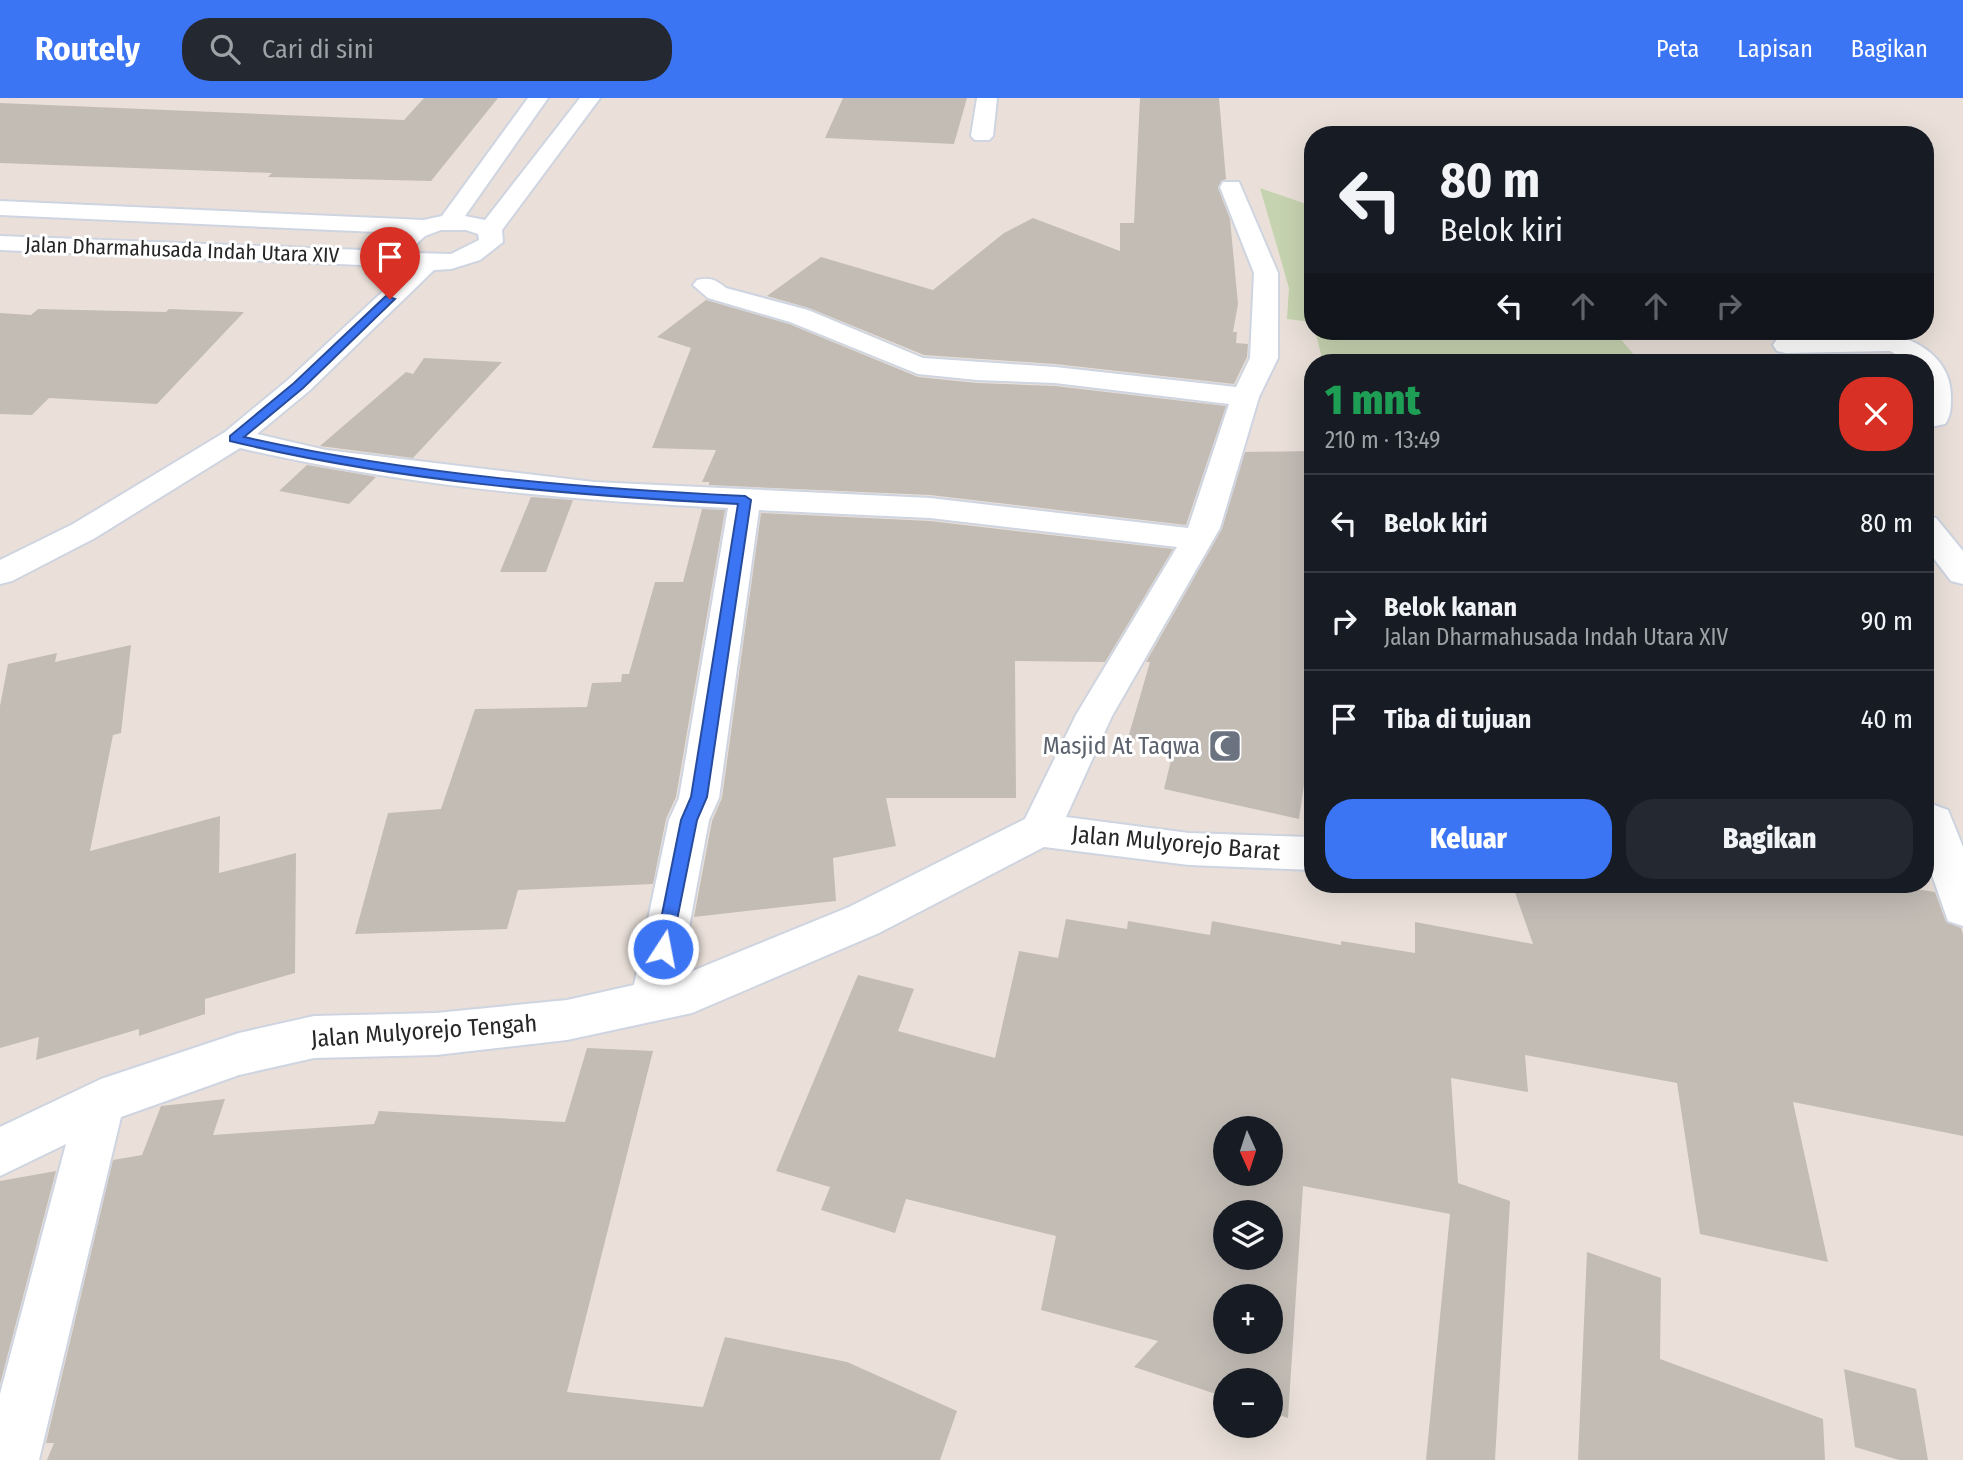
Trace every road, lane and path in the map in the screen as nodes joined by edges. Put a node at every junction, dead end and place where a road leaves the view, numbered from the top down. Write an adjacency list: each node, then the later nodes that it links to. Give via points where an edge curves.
1 (538, 98): 7 (street)
2 (590, 98): 9 (street)
3 (986, 98): 4 (street)
4 (982, 136)
5 (1231, 187): 16 (street, via 1266,273 1264,358)
6 (0, 208): 8 (street, Jalan Dharmahusada Indah Utara XIV)
7 (450, 221): 8 (street); 9 (street)
8 (424, 227): 11 (street, via 406,237 398,249)
9 (490, 230): 11 (street, Jalan Dharmahusada Indah Utara XIV, via 491,242 478,254 453,262)
10 (0, 243): 11 (street, Jalan Dharmahusada Indah Utara XIV)
11 (416, 261): 18 (street, via 299,385)
12 (706, 285): 16 (street, via 717,293 799,316 918,366 1055,375)
13 (1785, 346): 14 (street, via 1894,343)
14 (1917, 354)
15 (1934, 370): 17 (street, via 1938,398)
16 (1245, 397): 21 (street)
17 (1934, 418)
18 (235, 438): 19 (street, via 326,459 594,492); 22 (street, via 84,531)
19 (745, 500): 21 (street, via 930,508); 28 (street, via 701,785 689,820)
20 (1934, 536): 23 (street)
21 (1198, 539): 25 (street, via 1094,715)
22 (0, 573)
23 (1963, 573)
24 (1941, 821): 27 (street)
25 (1040, 830): 26 (street, Jalan Mulyorejo Barat, via 1189,849); 28 (street, Jalan Mulyorejo Tengah, via 864,920 692,993)
26 (1304, 854)
27 (1963, 908)
28 (653, 1001): 29 (street, Jalan Mulyorejo Tengah, via 567,1020 436,1034 314,1037 239,1054)
29 (101, 1102): 30 (street, Jalan Mulyorejo Tengah); 31 (street)
30 (0, 1152)
31 (11, 1460)

